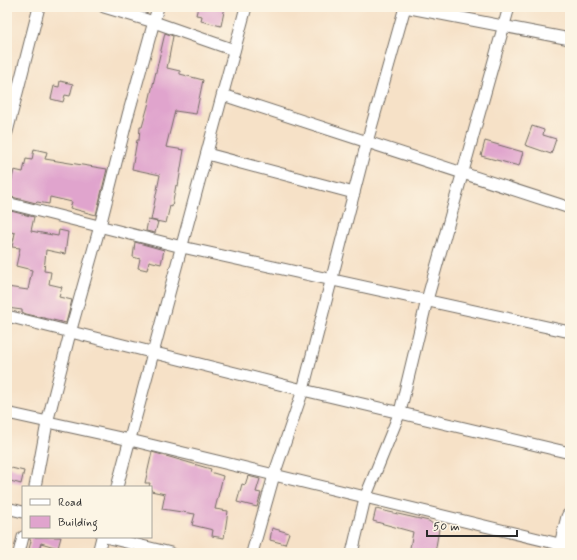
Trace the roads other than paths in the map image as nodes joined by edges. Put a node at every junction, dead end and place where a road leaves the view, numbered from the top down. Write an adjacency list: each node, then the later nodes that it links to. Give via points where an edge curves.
1 (39, 7): 11 (street)
2 (104, 7): 7 (street)
3 (158, 7): 7 (street)
4 (246, 7): 10 (street)
5 (405, 7): 8 (street); 14 (street)
6 (510, 7): 8 (street)
7 (154, 22): 10 (street); 20 (street)
8 (504, 26): 9 (street); 16 (street)
9 (570, 39)
10 (234, 50): 12 (street)
11 (11, 95): 13 (street)
12 (223, 95): 14 (street); 15 (street)
13 (7, 132)
14 (367, 142): 16 (street); 17 (street)
15 (207, 154): 17 (street); 21 (street)
16 (462, 174): 19 (street); 23 (street)
17 (354, 193): 22 (street)
18 (7, 203): 20 (street)
19 (570, 208)
20 (100, 226): 21 (street); 26 (street)
21 (182, 247): 22 (street); 27 (street)
22 (332, 280): 23 (street); 28 (street)
23 (427, 300): 25 (street); 29 (street)
24 (7, 316): 26 (street)
25 (570, 332)
26 (70, 333): 27 (street); 31 (street)
27 (152, 352): 28 (street); 32 (street)
28 (303, 390): 29 (street); 34 (street)
29 (400, 412): 33 (street); 37 (street)
30 (7, 413): 31 (street)
31 (47, 423): 32 (street); 35 (street)
32 (130, 440): 34 (street); 36 (street)
33 (570, 453)
34 (274, 475): 37 (street); 48 (street)
35 (35, 486)
36 (117, 486)
37 (365, 498): 44 (street); 49 (street)
38 (7, 508): 39 (street)
39 (22, 512)
40 (570, 517): 44 (main road)
41 (23, 538): 45 (street)
42 (104, 538): 46 (street)
43 (108, 538): 47 (street)
44 (562, 549)
45 (19, 553)
46 (98, 553)
47 (171, 553)
48 (252, 553)
49 (352, 553)

